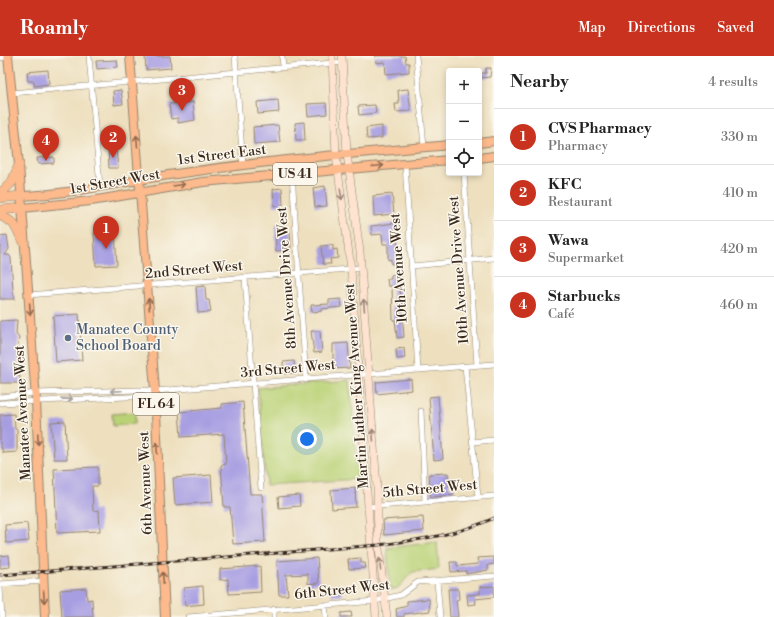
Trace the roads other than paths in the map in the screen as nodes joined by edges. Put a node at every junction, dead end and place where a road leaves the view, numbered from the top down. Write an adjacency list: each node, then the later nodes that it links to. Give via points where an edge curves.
1 (89, 56): 12 (street)
2 (130, 56): 11 (main road, FL 64)
3 (235, 56): 10 (street)
4 (282, 56): 9 (street)
5 (416, 56): 17 (street)
6 (6, 57): 13 (main road, Manatee Avenue West)
7 (332, 59): 8 (street); 9 (street); 19 (street, Martin Luther King Avenue West)
8 (343, 59): 18 (street, Martin Luther King Avenue West)
9 (283, 67): 10 (street)
10 (236, 71): 11 (street); 25 (street)
11 (132, 82): 12 (street); 30 (main road, FL 64, one-way to 11)
12 (92, 86): 13 (street); 31 (street)
13 (12, 93): 24 (main road, Manatee Avenue West)
14 (494, 141): 15 (main road)
15 (482, 143)
16 (446, 145): 17 (main road, 1st Street East / US 41)
17 (424, 147): 18 (main road, 1st Street East / US 41)
18 (347, 154): 19 (main road, 1st Street East / US 41); 26 (street, Martin Luther King Avenue West)
19 (336, 155): 25 (main road, 1st Street East / US 41); 27 (street, Martin Luther King Avenue West)
20 (494, 156): 21 (main road)
21 (482, 158)
22 (446, 160): 23 (main road, 1st Street West / US 41)
23 (405, 164): 26 (main road, 1st Street West / US 41, one-way to 23); 42 (street, 10th Avenue West)
24 (19, 165): 33 (highway, via 12,182); 34 (main road, Manatee Avenue West)
25 (243, 166): 30 (main road, 1st Street East / US 41)
26 (348, 169): 27 (main road, 1st Street West / US 41); 43 (street, Martin Luther King Avenue West)
27 (337, 170): 28 (main road, 1st Street West / US 41); 44 (street, Martin Luther King Avenue West, one-way to 44)
28 (292, 174): 32 (main road, 1st Street West / US 41, one-way to 28, via 203,182); 45 (street, 8th Avenue Drive West)
29 (464, 176): 41 (street, 10th Avenue Drive West)
30 (140, 180): 31 (main road, 1st Street East / US 41); 32 (main road, 6th Avenue West / FL 64)
31 (100, 187): 34 (main road, 1st Street East / US 41)
32 (141, 192): 36 (main road, 1st Street West / US 41, via 91,201); 47 (main road, 6th Avenue West / FL 64)
33 (0, 194)
34 (21, 196): 35 (highway, 1st Street East / US 41); 36 (main road, Manatee Avenue West)
35 (0, 198)
36 (22, 208): 37 (highway, 1st Street West / US 41); 39 (main road, Manatee Avenue West)
37 (0, 210)
38 (0, 215): 39 (highway, via 13,223)
39 (24, 242): 48 (main road, Manatee Avenue West)
40 (494, 258): 41 (street)
41 (470, 260): 42 (street); 50 (street, 10th Avenue Drive West)
42 (412, 266): 52 (street, 10th Avenue West)
43 (361, 268): 44 (street, 2nd Street West); 54 (street, Martin Luther King Avenue West, one-way to 43)
44 (351, 269): 45 (street, 2nd Street West); 53 (street, Martin Luther King Avenue West)
45 (299, 273): 46 (street, 2nd Street West); 55 (street, 8th Avenue Drive West)
46 (245, 278): 47 (street, 2nd Street West); 56 (street)
47 (148, 286): 48 (street, 2nd Street West); 57 (main road, 6th Avenue West / FL 64, one-way to 47)
48 (28, 295): 60 (main road, Manatee Avenue West, one-way to 60)
49 (494, 364): 50 (street, 3rd Street West)
50 (477, 365): 51 (street, 3rd Street West)
51 (465, 366): 52 (street, 3rd Street West); 65 (street)
52 (418, 370): 54 (street, 3rd Street West)
53 (358, 374): 54 (street, 3rd Street West); 55 (street, 3rd Street West); 71 (street, Martin Luther King Avenue West)
54 (369, 374): 70 (street, Martin Luther King Avenue West, one-way to 54)
55 (306, 380): 56 (street, 3rd Street West)
56 (253, 384): 57 (street, 3rd Street West); 66 (street)
57 (155, 391): 58 (street, 3rd Street West, one-way to 58); 61 (street, 3rd Street West, via 146,396); 84 (main road, 6th Avenue West / FL 64, one-way to 57)
58 (89, 392): 60 (street, 3rd Street West); 61 (street)
59 (0, 397): 60 (street, 3rd Street West)
60 (36, 397): 61 (street, 3rd Street West, one-way to 61); 62 (street, 3rd Street West); 73 (main road, Manatee Avenue West, one-way to 73)
61 (90, 399)
62 (0, 402)
63 (421, 411): 69 (street)
64 (494, 440): 65 (street)
65 (472, 442): 68 (street)
66 (261, 488)
67 (494, 496): 68 (street, 5th Street West)
68 (478, 497): 69 (street, 5th Street West)
69 (425, 502): 70 (street, 5th Street West)
70 (378, 506): 71 (street, 5th Street West); 77 (street, Martin Luther King Avenue West, one-way to 70, via 378,540)
71 (368, 507): 78 (street, Martin Luther King Avenue West)
72 (494, 576): 74 (street, 6th Street West)
73 (43, 581): 75 (street); 83 (main road, Manatee Avenue West, one-way to 83)
74 (437, 581): 77 (street, 6th Street West, via 418,582 401,595); 90 (street)
75 (0, 584)
76 (0, 588): 82 (street)
77 (385, 599): 78 (street, 6th Street West); 89 (street, Martin Luther King Avenue West)
78 (375, 601): 79 (street, 6th Street West); 88 (street, Martin Luther King Avenue West)
79 (325, 605): 80 (street, 6th Street West); 87 (street)
80 (274, 609): 81 (street, 6th Street West); 86 (street)
81 (221, 615): 85 (street, 6th Street West)
82 (2, 617)
83 (45, 617)
84 (165, 617)
85 (188, 617)
86 (274, 617)
87 (326, 617)
88 (376, 617)
89 (387, 617)
90 (440, 617)

